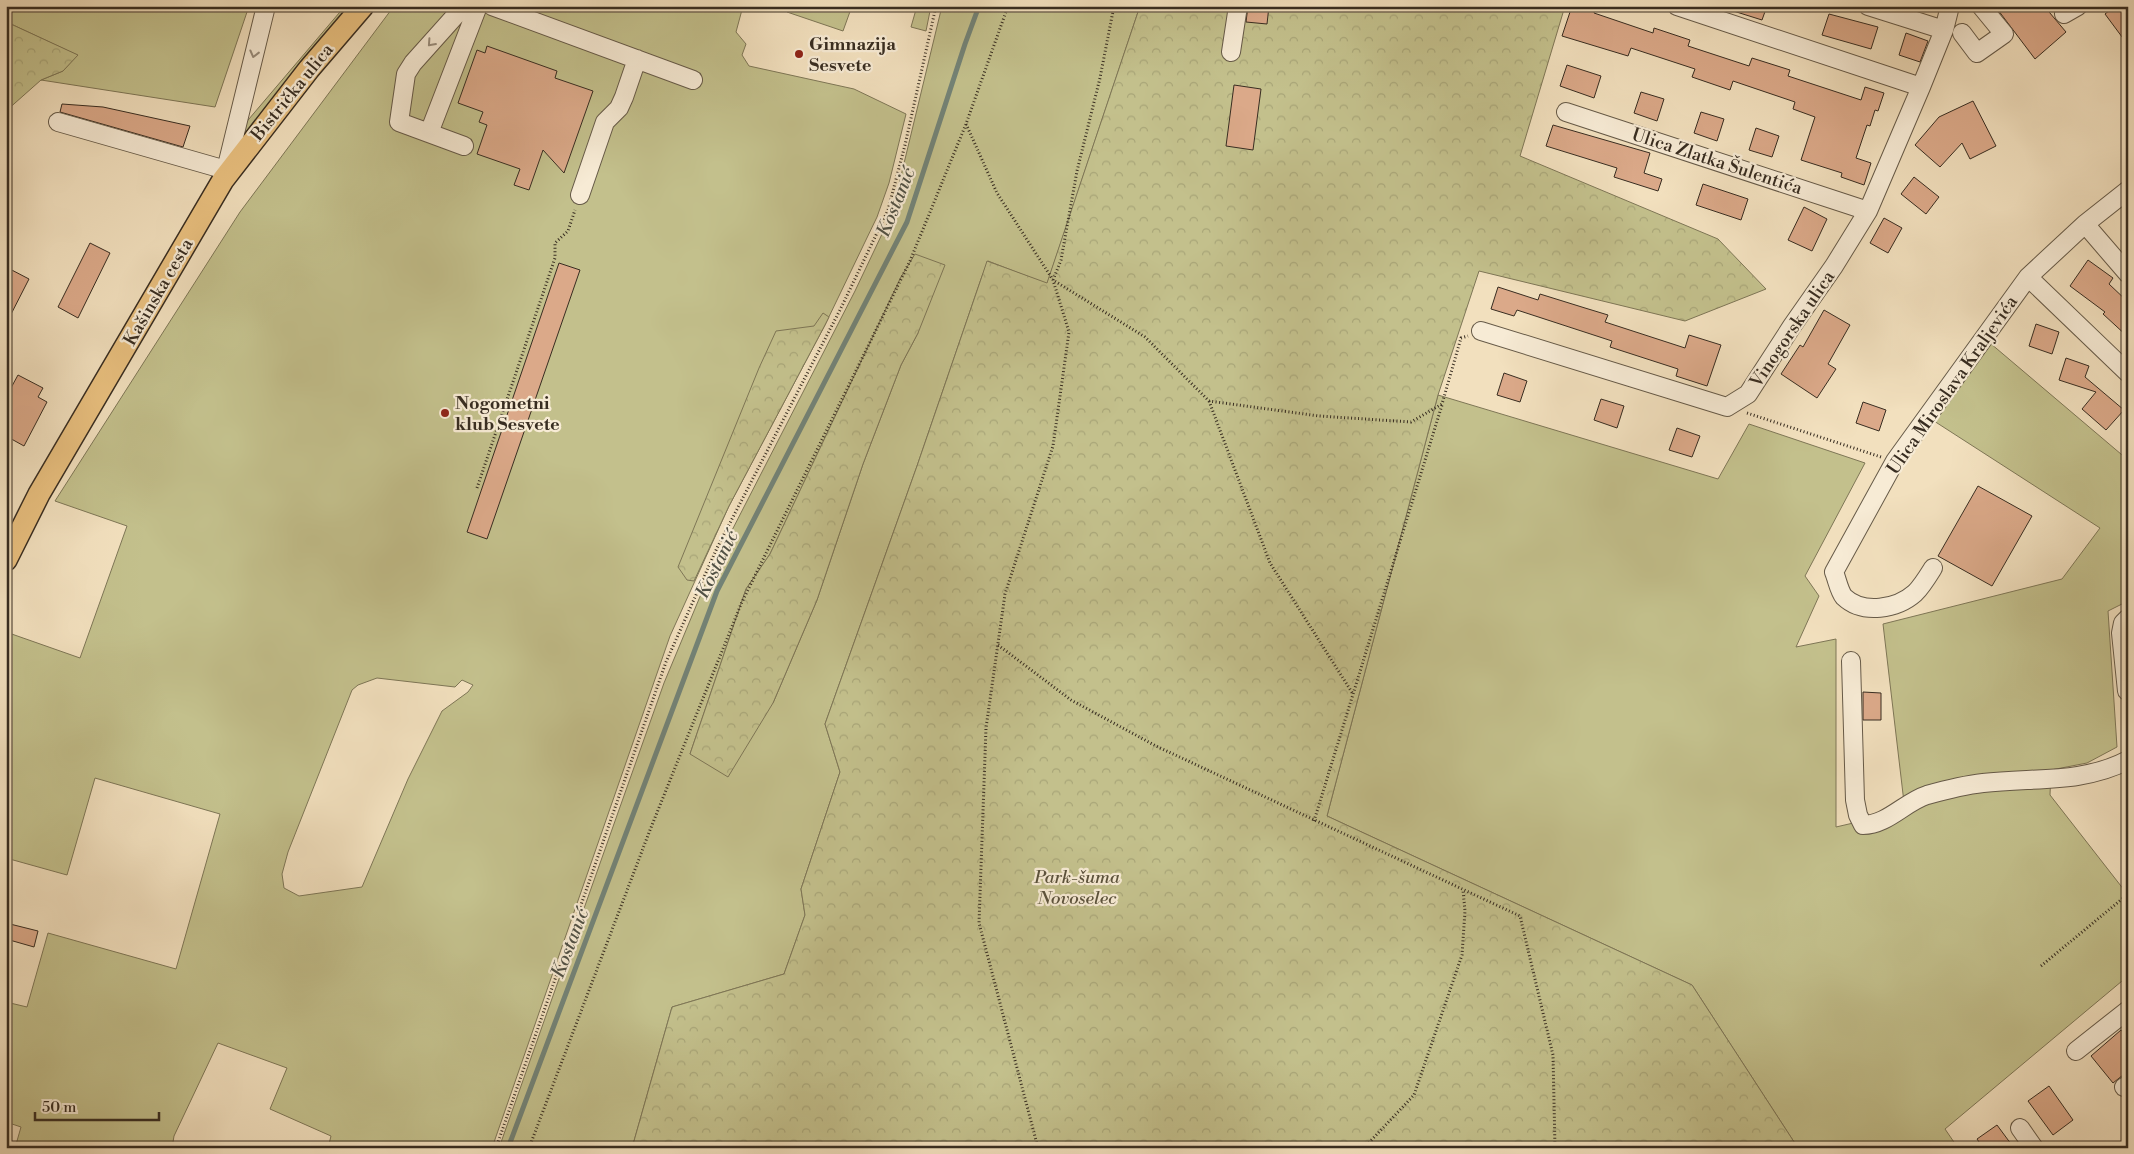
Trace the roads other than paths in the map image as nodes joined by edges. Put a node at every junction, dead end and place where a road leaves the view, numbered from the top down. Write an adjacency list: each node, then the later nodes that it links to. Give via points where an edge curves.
1 (266, 6): 23 (street, Kašinska cesta, one-way to 23)
2 (363, 6): 23 (main road, Bistrička ulica)
3 (464, 6): 11 (street)
4 (478, 6): 14 (street)
5 (492, 6): 16 (street)
6 (1238, 6): 15 (street)
7 (1677, 6): 18 (street)
8 (1868, 6): 12 (street)
9 (1950, 6): 12 (street, Vinogorska ulica)
10 (1981, 6): 13 (street, via 2004,34 1978,53)
11 (447, 26): 14 (street); 21 (street, one-way to 21, via 406,74 399,122)
12 (1944, 30): 18 (street, Vinogorska ulica)
13 (1962, 33)
14 (466, 38): 21 (street)
15 (1231, 52)
16 (637, 59): 17 (street); 25 (street, via 619,108 605,122)
17 (693, 80)
18 (1921, 87): 26 (street, Vinogorska ulica)
19 (1566, 112): 26 (street, Ulica Zlatka Šulentića)
20 (58, 122): 23 (street)
21 (429, 133): 22 (street)
22 (464, 146)
23 (224, 175): 32 (main road, Kašinska cesta, via 39,494)
24 (2128, 190): 27 (street, Ulica Miroslava Kraljevića)
25 (580, 195)
26 (1868, 211): 30 (street, Vinogorska ulica, via 1748,394 1727,407)
27 (2085, 224): 28 (street); 29 (street, Ulica Miroslava Kraljevića)
28 (2128, 274)
29 (2028, 277): 31 (street, Ulica Miroslava Kraljevića); 33 (street, Ulica Miroslava Kraljevića, via 1895,461 1834,572 1843,596 1871,608 1894,606 1915,593)
30 (1482, 331)
31 (2128, 373)
32 (6, 560)
33 (1933, 568)
34 (2128, 618): 36 (street, via 2121,633)
35 (1851, 661): 37 (street, via 1855,800 1863,825 1873,825 1925,796 1983,783 2061,780 2108,770)
36 (2127, 691)
37 (2128, 760)
38 (2126, 1015): 39 (street)
39 (2076, 1051)
40 (2020, 1128): 41 (street)
41 (2034, 1148)

